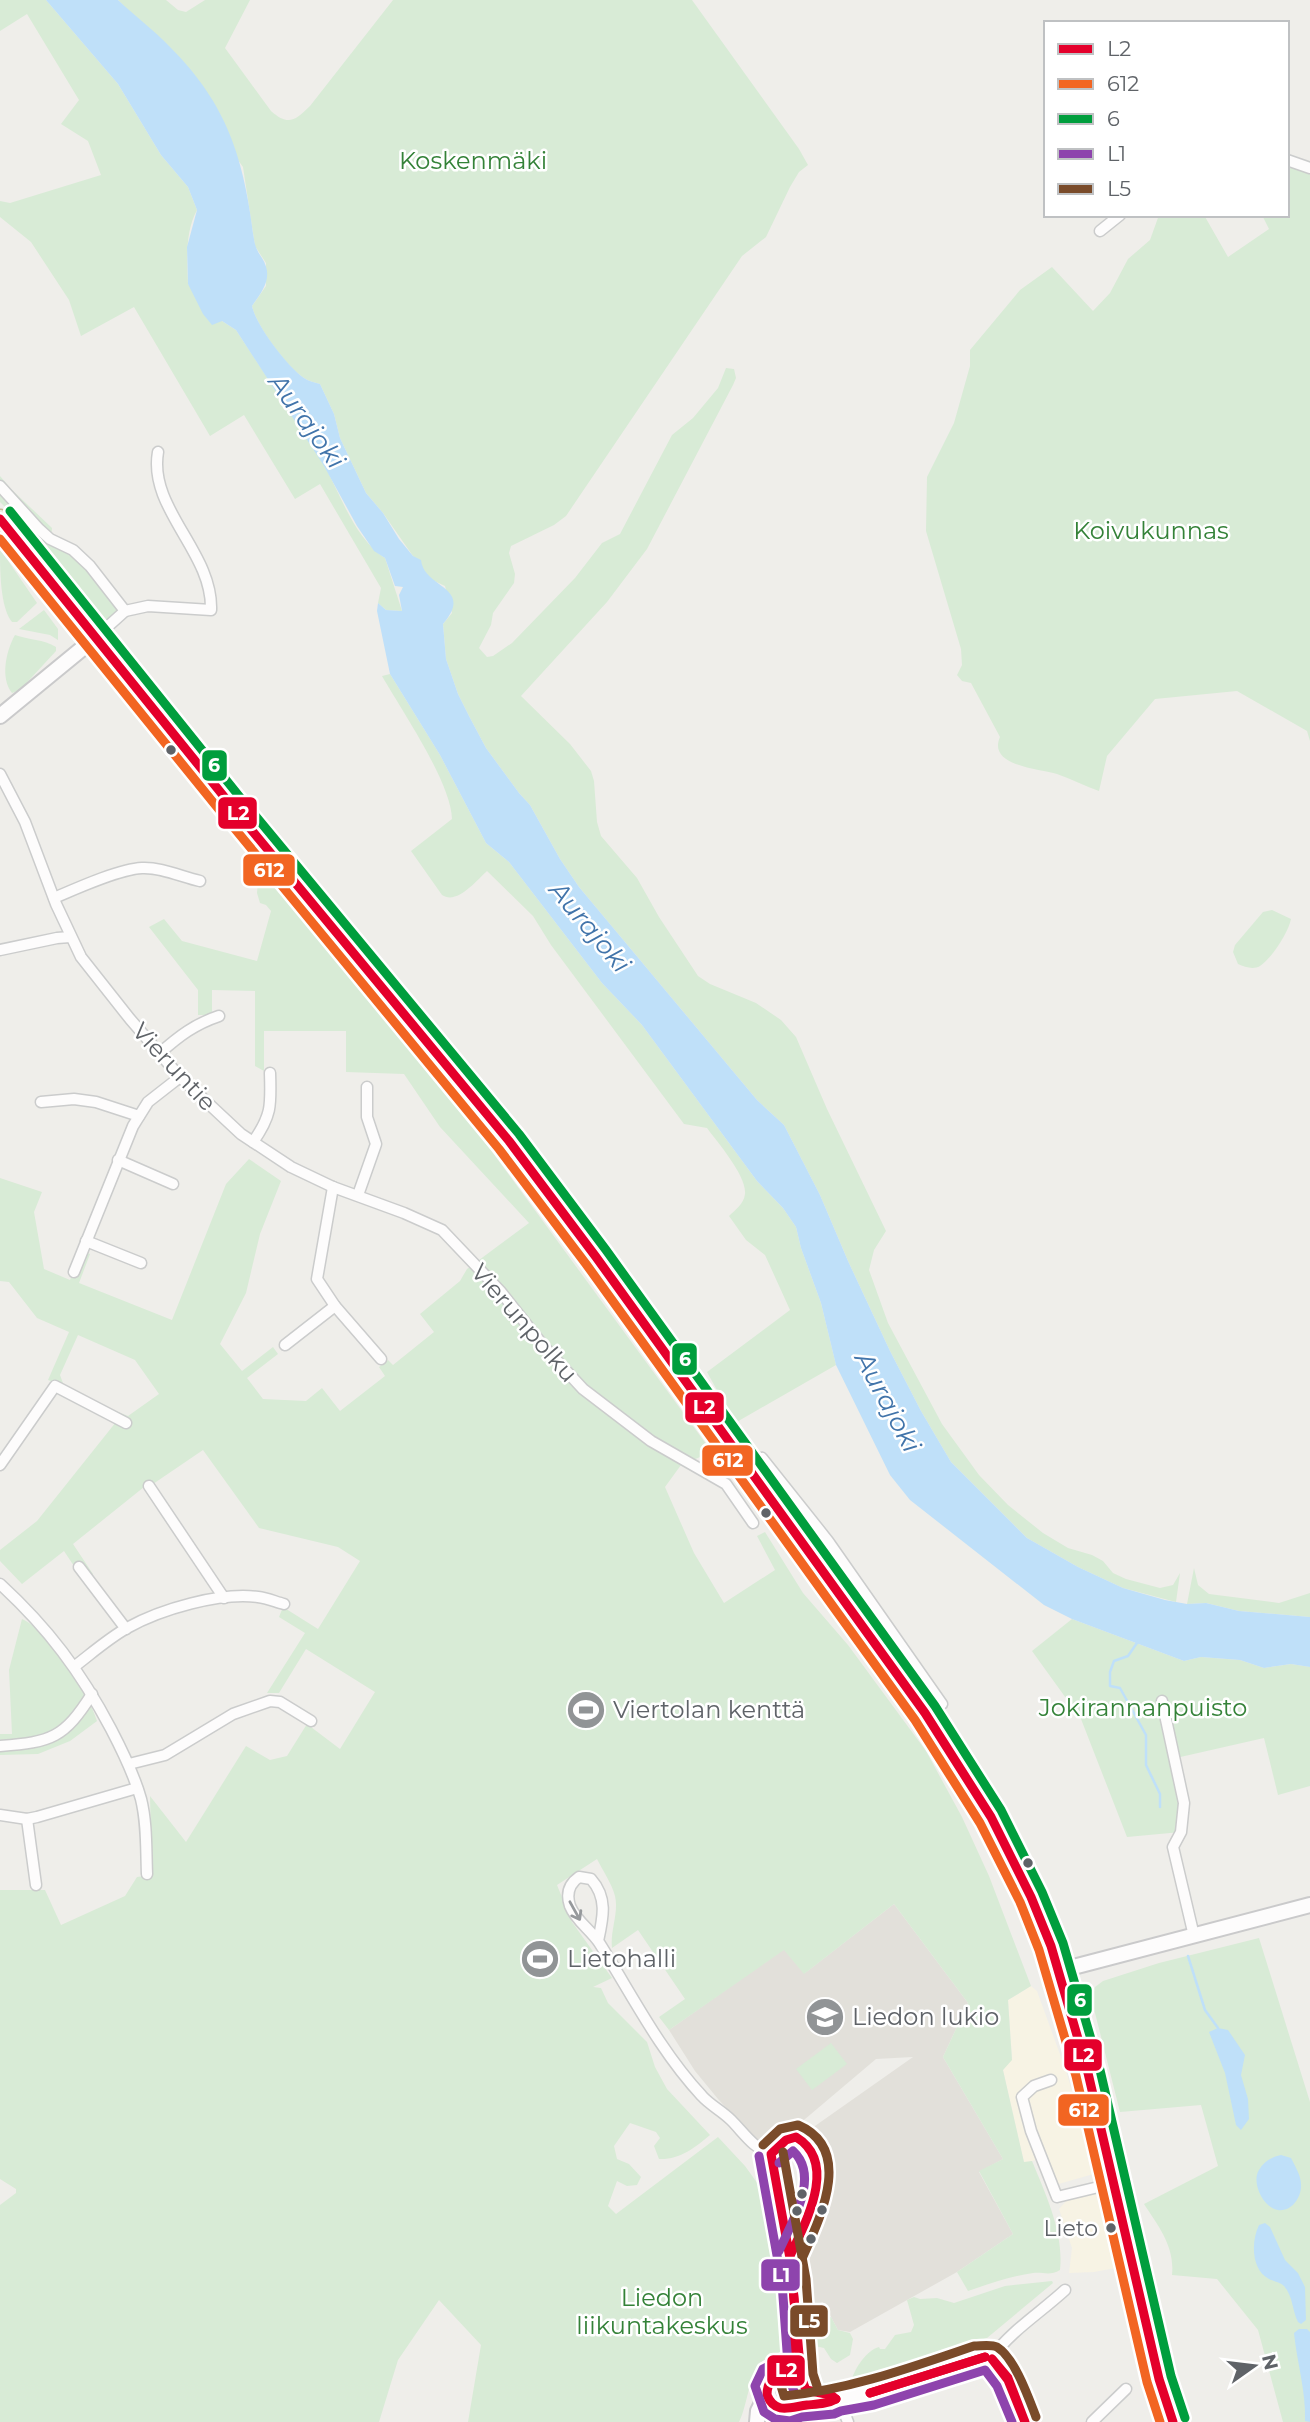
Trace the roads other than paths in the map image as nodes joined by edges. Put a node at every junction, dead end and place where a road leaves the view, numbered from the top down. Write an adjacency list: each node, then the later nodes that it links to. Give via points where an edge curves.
1 (1289, 161): 2 (street)
2 (1310, 168)
3 (1118, 217): 4 (street)
4 (1100, 231)
5 (158, 452): 9 (street, via 161,491 206,576 211,610 160,605)
6 (0, 486): 9 (street, via 38,529 90,566)
7 (0, 519): 10 (highway)
8 (0, 537): 10 (highway)
9 (125, 611): 10 (street)
10 (91, 642): 11 (street); 38 (highway, via 509,1141)
11 (0, 716)
12 (0, 774): 14 (street, Vieruntie, via 25,822)
13 (200, 881): 14 (street, via 142,868)
14 (54, 898): 15 (street, Vieruntie)
15 (71, 937): 16 (street); 18 (street, Vieruntie, via 88,967)
16 (0, 950)
17 (219, 1016): 18 (street, via 185,1031)
18 (160, 1053): 20 (street, Vieruntie)
19 (270, 1073): 24 (street, via 270,1110)
20 (180, 1077): 23 (street, via 148,1102); 24 (street, Vieruntie)
21 (367, 1087): 28 (street, via 368,1116 376,1144)
22 (41, 1102): 23 (street, via 96,1102)
23 (139, 1116): 25 (street)
24 (253, 1142): 27 (street, Vieruntie, via 290,1167)
25 (118, 1160): 26 (street); 29 (street)
26 (173, 1184)
27 (333, 1187): 28 (street, Vieruntie); 33 (street, via 317,1279)
28 (358, 1195): 30 (street, Vieruntie, via 442,1230)
29 (86, 1241): 31 (street); 32 (street)
30 (459, 1249): 40 (street, Vierunpolku, via 583,1389 651,1441 726,1484)
31 (141, 1263)
32 (74, 1272)
33 (335, 1306): 34 (street); 35 (street)
34 (285, 1345)
35 (381, 1359)
36 (126, 1423): 37 (street, via 55,1386)
37 (0, 1465)
38 (746, 1467): 49 (street, via 762,1458 828,1541); 61 (highway, via 925,1713 991,1817 1031,1897)
39 (149, 1486): 43 (street)
40 (753, 1523)
41 (79, 1567): 45 (street)
42 (0, 1584): 46 (street)
43 (224, 1598): 44 (street, via 258,1597); 45 (street, via 183,1606)
44 (284, 1604)
45 (126, 1629): 46 (street)
46 (75, 1666): 47 (street)
47 (92, 1694): 51 (street, via 76,1720 56,1736); 52 (street)
48 (1162, 1701): 59 (street, via 1184,1803 1181,1832 1173,1847)
49 (942, 1704)
50 (311, 1721): 52 (street, via 270,1701 233,1714 165,1755)
51 (0, 1745)
52 (129, 1764): 53 (street)
53 (137, 1788): 55 (street); 56 (street, via 145,1824)
54 (0, 1815): 55 (street)
55 (27, 1819): 57 (street)
56 (146, 1874)
57 (36, 1885)
58 (1310, 1905): 59 (street)
59 (1194, 1936): 61 (street)
60 (598, 1941): 60 (street, one-way to 60, via 602,1900 591,1879 579,1877 571,1883 570,1905); 63 (street, via 659,2040 696,2089 755,2146)
61 (1058, 1972): 64 (highway)
62 (1051, 2080): 64 (street, via 1022,2097 1057,2197)
63 (771, 2154): 65 (street); 65 (street, via 796,2137 806,2143 815,2166 814,2202)
64 (1115, 2183): 80 (highway)
65 (790, 2256): 67 (street)
66 (1065, 2290): 68 (street, via 1020,2326)
67 (797, 2335): 69 (street); 70 (street)
68 (991, 2358): 73 (street); 78 (street, via 1008,2380)
69 (787, 2370): 70 (street); 72 (street, via 772,2377)
70 (804, 2383): 73 (street); 74 (street, via 805,2396)
71 (1126, 2389): 79 (street)
72 (767, 2393): 75 (street); 76 (street)
73 (840, 2398): 74 (street); 77 (street)
74 (799, 2405): 75 (street)
75 (780, 2408): 76 (street)
76 (758, 2421)
77 (848, 2422)
78 (1025, 2422)
79 (1092, 2422)
80 (1172, 2422)

